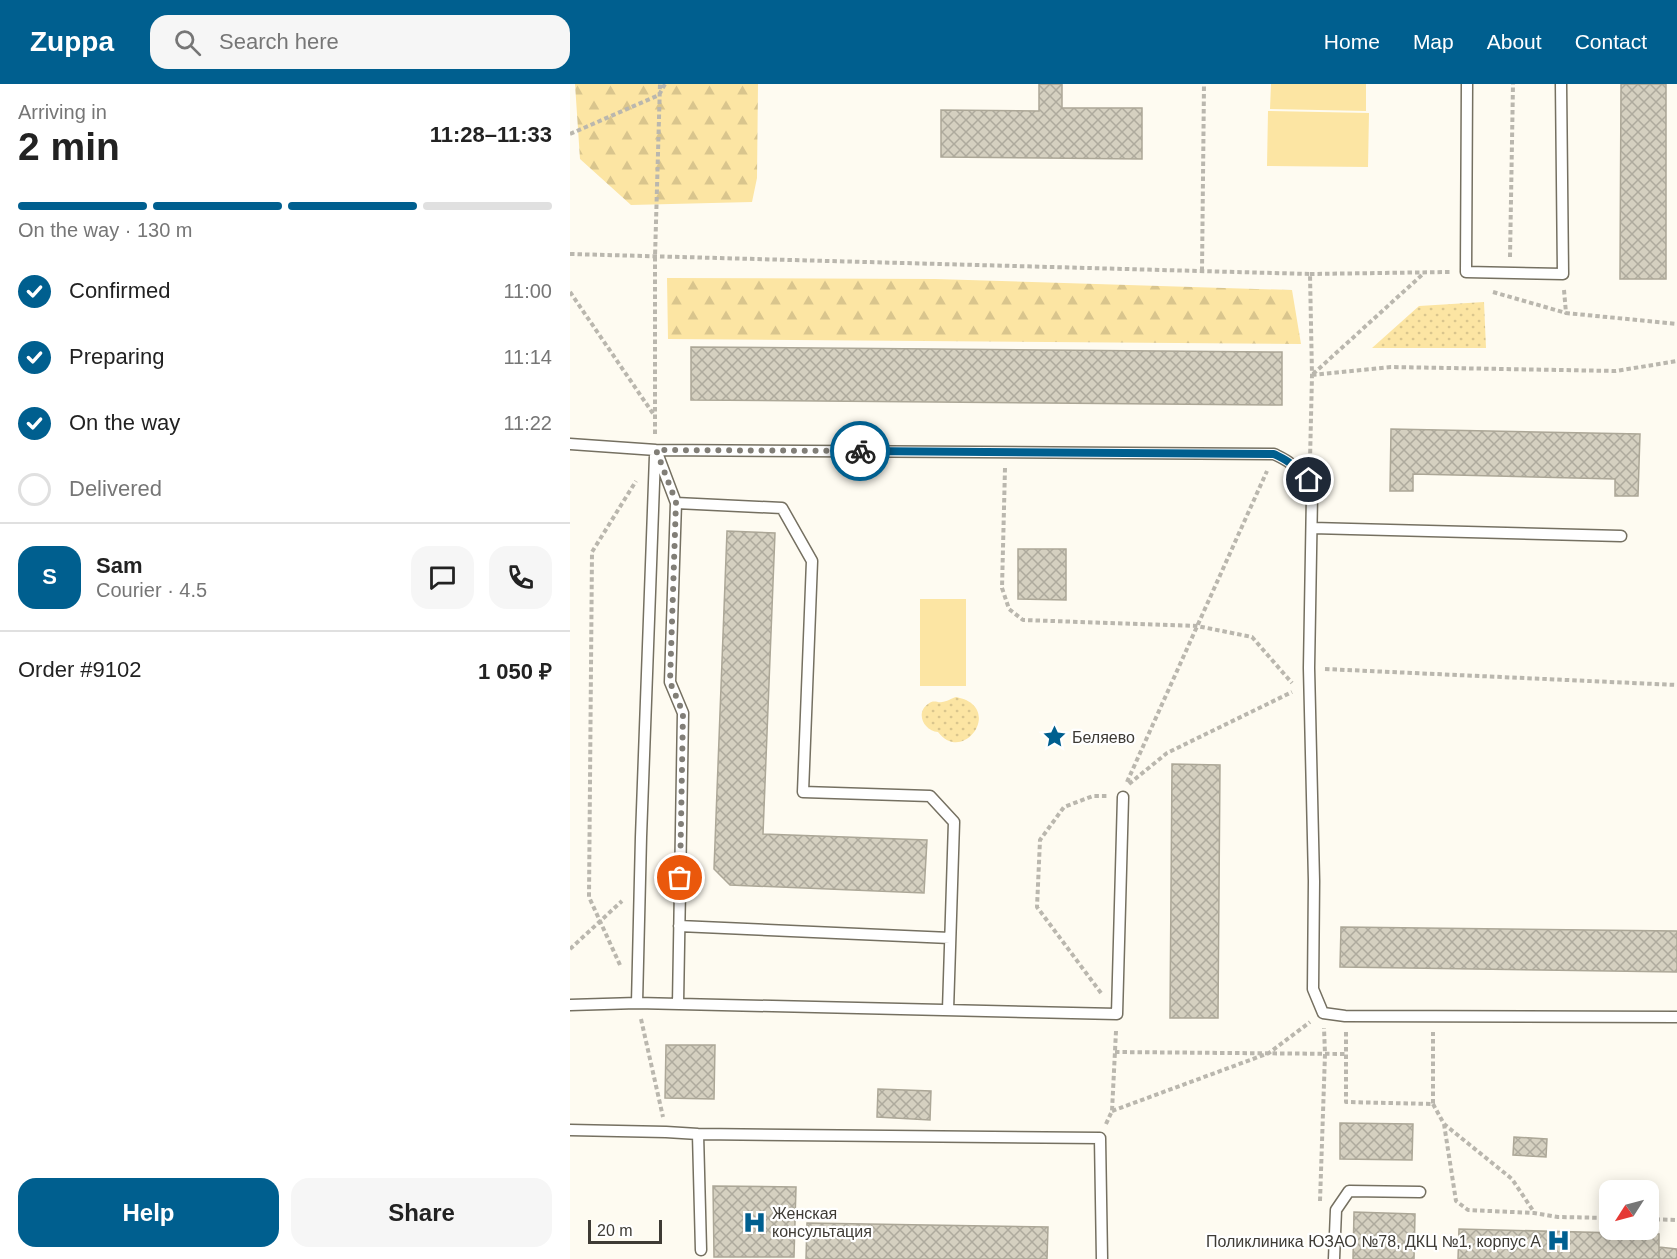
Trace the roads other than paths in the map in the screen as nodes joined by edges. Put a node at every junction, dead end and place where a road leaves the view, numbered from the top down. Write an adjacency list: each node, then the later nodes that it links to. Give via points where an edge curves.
1 (1467, 84): 2 (lane, via 1466,272 1563,274)
2 (1561, 84)
3 (570, 444): 4 (lane)
4 (656, 450): 5 (lane, via 1274,454); 7 (lane); 13 (lane)
5 (1309, 480)
6 (1312, 495): 8 (lane)
7 (676, 502): 11 (lane, via 670,682 683,713); 12 (lane, via 782,508 812,561 803,792 930,796 954,822)
8 (1312, 528): 9 (lane); 17 (lane, via 1309,668 1313,989 1323,1013)
9 (1621, 536)
10 (1123, 797): 16 (lane, via 1117,1014)
11 (679, 926): 12 (lane); 14 (lane)
12 (950, 938): 16 (lane)
13 (637, 1003): 14 (lane); 15 (lane)
14 (678, 1004): 16 (lane)
15 (570, 1005)
16 (948, 1010)
17 (1677, 1017)
18 (570, 1130): 19 (lane)
19 (698, 1134): 21 (lane); 22 (lane, via 1100,1138)
20 (1420, 1192): 23 (lane, via 1349,1191 1336,1210)
21 (701, 1250)
22 (1102, 1259)
23 (1334, 1259)

